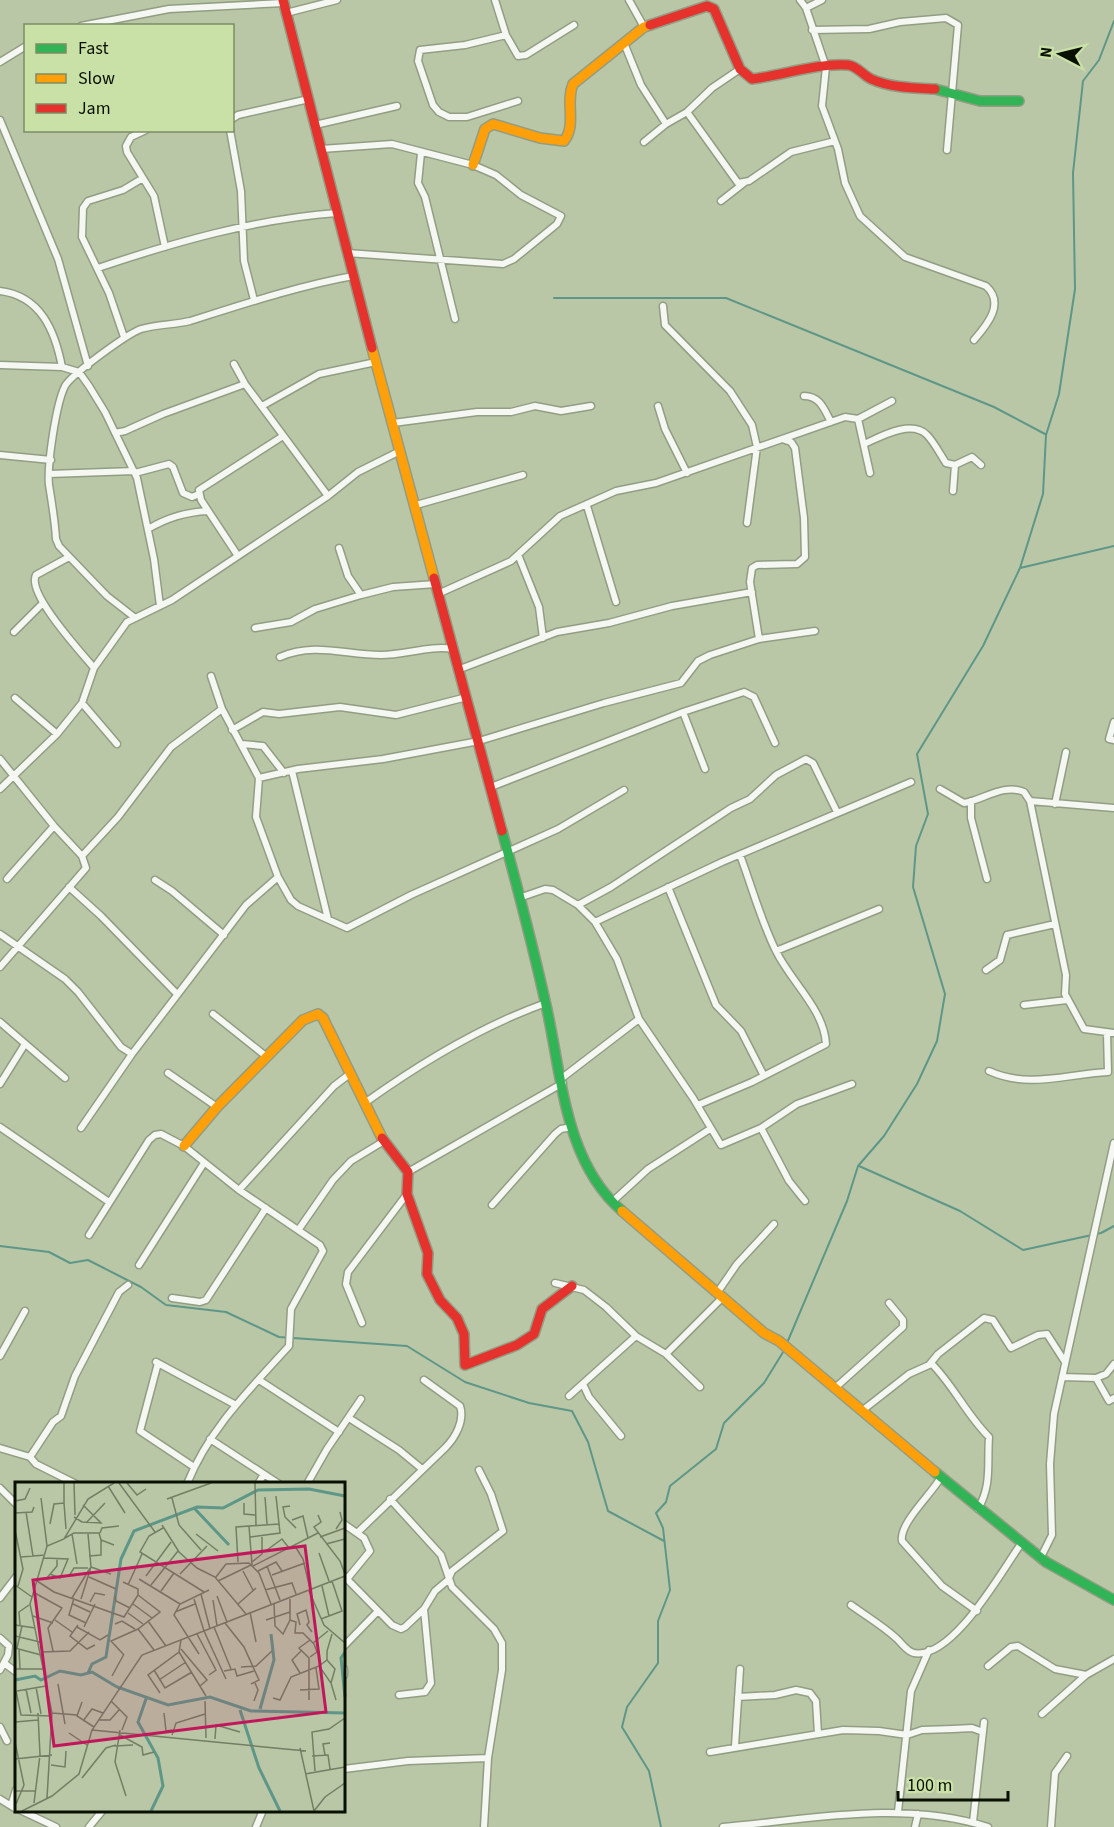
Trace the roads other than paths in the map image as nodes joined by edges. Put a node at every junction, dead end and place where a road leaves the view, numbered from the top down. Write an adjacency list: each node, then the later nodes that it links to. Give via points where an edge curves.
1 (338, 0): 7 (street)
2 (495, 0): 14 (street)
3 (629, 0): 12 (street)
4 (800, 0): 8 (street)
5 (822, 0): 8 (street)
6 (200, 3): 7 (street); 9 (street)
7 (284, 5): 21 (main road)
8 (806, 8): 13 (street)
9 (112, 22): 10 (street)
10 (96, 24)
11 (574, 25): 14 (street, via 521,57 515,54)
12 (644, 27): 15 (main road); 19 (main road, via 710,6)
13 (812, 30): 18 (street); 20 (street, via 869,29 946,18 958,25)
14 (506, 35): 25 (street, via 420,50 418,61 433,105 440,112 449,117 467,117)
15 (624, 43): 29 (main road, via 570,89 569,133 564,141); 30 (street, via 641,85)
16 (24, 47): 17 (street)
17 (0, 62)
18 (826, 67): 19 (main road, via 811,66 757,80); 20 (main road, via 852,65 878,81); 34 (street, via 822,106)
19 (740, 69): 26 (street)
20 (951, 92): 23 (main road, via 980,100); 37 (street)
21 (309, 99): 27 (street); 31 (main road)
22 (518, 101): 25 (street)
23 (1019, 101)
24 (397, 106): 31 (street)
25 (488, 110): 29 (street)
26 (687, 112): 30 (street); 41 (street, via 738,183)
27 (234, 118)
28 (0, 120): 59 (street, via 58,259)
29 (492, 124): 39 (main road, via 485,129)
30 (666, 124): 35 (street)
31 (315, 125): 36 (main road)
32 (142, 132): 40 (street, via 131,137 126,146)
33 (230, 132): 44 (street)
34 (835, 141): 41 (street, via 791,152); 55 (street, via 845,183 860,216 905,257 986,286 994,293 996,301 991,315)
35 (644, 142)
36 (321, 149): 38 (street, via 385,144); 43 (main road)
37 (947, 150)
38 (421, 153): 39 (street); 47 (street, via 418,183)
39 (473, 165): 47 (street, via 561,216 557,224 514,259 502,264)
40 (143, 178): 45 (street, via 153,196); 48 (street, via 84,204 82,237)
41 (745, 183): 42 (street)
42 (721, 201)
43 (337, 213): 44 (street, via 295,216); 46 (main road)
44 (243, 228): 45 (street); 51 (street, via 244,261)
45 (165, 247): 48 (street)
46 (347, 253): 47 (street); 49 (main road)
47 (440, 259): 53 (street)
48 (98, 268): 54 (street)
49 (353, 276): 51 (street); 56 (main road)
50 (0, 291): 60 (street, via 19,295 39,310 54,335)
51 (254, 300): 54 (street)
52 (663, 306): 75 (street, via 665,325 736,399 752,425)
53 (455, 319)
54 (124, 337): 59 (street)
55 (974, 340)
56 (376, 362): 65 (street, via 319,374); 70 (main road)
57 (234, 364): 62 (street)
58 (0, 365): 60 (street)
59 (88, 366): 61 (street)
60 (63, 367): 61 (street)
61 (79, 372): 71 (street); 78 (street, via 65,386 58,406)
62 (246, 384): 65 (street); 71 (street)
63 (804, 396): 69 (street, via 820,402)
64 (892, 401): 68 (street)
65 (262, 406): 72 (street)
66 (591, 406): 70 (street, via 561,411 531,406 511,412 477,412)
67 (658, 406): 82 (street)
68 (858, 419): 69 (street, via 845,417); 74 (street)
69 (831, 422): 73 (street)
70 (393, 423): 76 (main road)
71 (115, 433): 81 (street)
72 (283, 435): 87 (street); 88 (street, via 203,486)
73 (782, 439): 75 (street); 100 (street, via 795,448 805,557 797,564 754,566)
74 (864, 444): 79 (street, via 889,433 915,430 927,435 946,462); 83 (street)
75 (757, 447): 82 (street); 93 (street)
76 (400, 451): 87 (street, via 369,465); 89 (main road)
77 (0, 455): 78 (street)
78 (51, 460): 84 (street)
79 (955, 465): 80 (street, via 972,457); 86 (street)
80 (981, 465)
81 (134, 472): 84 (street); 88 (street, via 169,464 183,493); 94 (street)
82 (687, 473): 90 (street, via 616,491)
83 (870, 473)
84 (50, 474): 98 (street, via 56,539)
85 (523, 475): 89 (street)
86 (953, 491)
87 (328, 496): 96 (street)
88 (200, 497): 91 (street); 92 (street)
89 (416, 505): 99 (main road)
90 (588, 506): 97 (street, via 553,521); 102 (street)
91 (208, 511): 92 (street); 96 (street)
92 (188, 512): 94 (street)
93 (747, 523)
94 (148, 529): 104 (street)
95 (339, 548): 101 (street, via 348,576)
96 (238, 556): 104 (street)
97 (519, 556): 99 (street); 109 (street, via 539,607)
98 (69, 557): 103 (street, via 36,575 33,585); 105 (street)
99 (439, 588): 101 (street, via 393,587); 111 (main road)
100 (752, 592): 109 (street, via 672,606); 110 (street)
101 (361, 595): 106 (street, via 315,609 291,622)
102 (616, 602)
103 (42, 604): 108 (street); 113 (street)
104 (160, 606): 105 (street)
105 (134, 617): 113 (street, via 112,640)
106 (255, 628)
107 (814, 631): 110 (street)
108 (14, 632)
109 (543, 638): 114 (street)
110 (759, 639): 125 (street, via 703,658 681,682)
111 (455, 649): 112 (street, via 441,647 380,656 325,648); 114 (main road)
112 (280, 657)
113 (94, 668): 118 (street)
114 (460, 669): 116 (main road)
115 (211, 676): 119 (street)
116 (467, 697): 122 (street, via 406,714 340,707 279,714 263,712); 125 (main road)
117 (15, 698): 123 (street)
118 (82, 703): 123 (street); 127 (street)
119 (222, 709): 122 (street); 149 (street, via 171,747 118,817)
120 (683, 712): 126 (street, via 749,693); 131 (street); 137 (street)
121 (1114, 722): 124 (street, via 1109,738)
122 (232, 730): 128 (street)
123 (57, 734): 134 (street)
124 (1114, 740)
125 (479, 741): 132 (street); 137 (main road)
126 (776, 743)
127 (117, 744)
128 (242, 744): 133 (street, via 263,746); 135 (street)
129 (1066, 752): 143 (street)
130 (0, 759): 134 (street)
131 (705, 769)
132 (292, 771): 133 (street); 159 (street)
133 (284, 772): 135 (street)
134 (15, 776): 138 (street); 146 (street)
135 (259, 778): 150 (street, via 256,817)
136 (911, 782): 145 (street)
137 (491, 787): 147 (main road)
138 (0, 789)
139 (940, 789): 141 (street, via 957,801)
140 (624, 790): 147 (street)
141 (971, 801): 142 (street, via 991,793 1016,790 1024,792); 152 (street, via 971,818)
142 (1030, 801): 143 (street); 161 (street)
143 (1055, 804): 144 (street)
144 (1114, 808)
145 (837, 812): 148 (street); 157 (street, via 811,759 806,759 776,775 750,799 731,807)
146 (54, 826): 149 (street); 151 (street)
147 (508, 853): 156 (main road); 159 (street, via 347,928)
148 (740, 855): 155 (street); 165 (street)
149 (82, 856): 154 (street, via 85,872)
150 (278, 877): 159 (street, via 298,906); 163 (street, via 251,900)
151 (7, 879)
152 (987, 879)
153 (155, 880): 163 (street)
154 (69, 887): 164 (street); 168 (street)
155 (668, 887): 160 (street); 183 (street, via 716,1005 741,1031)
156 (519, 898): 157 (street, via 545,889); 170 (main road)
157 (578, 905): 160 (street)
158 (879, 909): 165 (street)
159 (328, 919)
160 (595, 922): 173 (street, via 617,959)
161 (1055, 924): 167 (street, via 1007,935 1000,960); 169 (street)
162 (0, 934): 164 (street)
163 (224, 935): 168 (street)
164 (19, 945): 166 (street); 177 (street, via 78,992 121,1047)
165 (776, 951): 183 (street, via 815,1011 826,1044)
166 (0, 967)
167 (987, 970)
168 (177, 994): 177 (street)
169 (1067, 1000): 171 (street); 175 (street, via 1084,1029)
170 (546, 1003): 185 (main road); 188 (street, via 518,1013 415,1067)
171 (1024, 1005)
172 (213, 1014): 178 (street)
173 (639, 1019): 185 (street); 189 (street)
174 (0, 1022): 176 (street)
175 (1110, 1033): 180 (street, via 1108,1072 1027,1082 1008,1080)
176 (25, 1044): 179 (street); 184 (street)
177 (132, 1054): 193 (street)
178 (267, 1057): 182 (main road, via 303,1020 318,1014); 190 (main road)
179 (3, 1071): 186 (street)
180 (989, 1071)
181 (168, 1073): 190 (street)
182 (351, 1073): 188 (main road); 201 (street, via 334,1086)
183 (764, 1076): 189 (street)
184 (64, 1078)
185 (562, 1080): 192 (main road); 200 (street)
186 (0, 1084)
187 (852, 1084): 194 (street, via 797,1104)
188 (366, 1102): 196 (main road)
189 (698, 1105): 195 (street)
190 (217, 1107): 198 (main road)
191 (0, 1127): 204 (street)
192 (572, 1127): 205 (main road, via 588,1170); 206 (street, via 555,1134)
193 (81, 1128)
194 (761, 1128): 195 (street, via 726,1145 718,1142); 203 (street, via 789,1181)
195 (710, 1129): 205 (street, via 648,1169)
196 (384, 1141): 200 (main road); 209 (street, via 351,1161)
197 (1114, 1143): 223 (street)
198 (184, 1146): 199 (street); 204 (street, via 161,1134 155,1135)
199 (204, 1163): 201 (street); 211 (street)
200 (408, 1172): 202 (main road)
201 (239, 1190): 207 (street)
202 (407, 1194): 214 (main road, via 428,1253 427,1274 464,1334 465,1365 517,1346 534,1334 542,1310); 219 (street, via 348,1272 346,1284)
203 (805, 1201)
204 (110, 1202): 210 (street)
205 (612, 1202): 215 (main road)
206 (492, 1205)
207 (266, 1208): 209 (street); 216 (street, via 206,1300)
208 (774, 1224): 215 (street, via 737,1264)
209 (299, 1229): 228 (street, via 320,1245 322,1257 291,1309 290,1346)
210 (89, 1235)
211 (139, 1264)
212 (555, 1282): 214 (street)
213 (128, 1285): 243 (street, via 120,1292 75,1376 60,1416)
214 (572, 1286): 220 (street, via 606,1307)
215 (719, 1296): 221 (street); 232 (main road)
216 (172, 1298)
217 (889, 1303): 232 (street, via 903,1320 903,1327)
218 (25, 1311): 222 (street)
219 (362, 1323)
220 (636, 1336): 221 (street); 230 (street)
221 (666, 1354): 231 (street)
222 (0, 1356)
223 (1065, 1362): 224 (street, via 1047,1334 1011,1348 993,1320 987,1318 938,1354); 226 (street)
224 (931, 1364): 237 (street, via 909,1374); 257 (street, via 989,1437 989,1483)
225 (1114, 1364): 227 (street)
226 (1062, 1377): 227 (street); 261 (street, via 1051,1432 1052,1535)
227 (1096, 1378): 234 (street, via 1105,1397 1109,1401)
228 (259, 1380): 236 (street); 239 (street)
229 (424, 1380): 245 (street, via 460,1406 462,1416 452,1441)
230 (583, 1384): 233 (street); 240 (street)
231 (700, 1387)
232 (835, 1388): 237 (main road)
233 (569, 1396)
234 (1114, 1398)
235 (361, 1399): 238 (street)
236 (234, 1404): 241 (street); 244 (street, via 157,1362 140,1431)
237 (863, 1410): 248 (main road)
238 (349, 1418): 239 (street); 245 (street)
239 (339, 1432): 253 (street)
240 (621, 1436)
241 (210, 1439): 244 (street); 247 (street)
242 (0, 1448): 243 (street)
243 (30, 1457): 249 (street)
244 (194, 1467): 250 (street)
245 (422, 1469): 255 (street)
246 (479, 1470): 264 (street, via 503,1532 465,1559)
247 (264, 1474): 251 (street); 252 (street)
248 (941, 1477): 257 (main road); 272 (street, via 904,1526 902,1541 942,1586)
249 (72, 1482)
250 (188, 1482)
251 (259, 1482)
252 (276, 1482)
253 (308, 1482)
254 (0, 1488): 256 (street)
255 (390, 1499): 259 (street); 264 (street, via 441,1555)
256 (15, 1503)
257 (978, 1509): 260 (main road)
258 (345, 1525): 259 (street)
259 (357, 1533): 262 (street, via 369,1545 369,1551)
260 (1021, 1544): 261 (main road); 272 (street)
261 (1040, 1559): 268 (main road, via 1084,1587)
262 (345, 1577): 271 (street)
263 (15, 1579): 266 (street)
264 (448, 1580): 270 (street, via 435,1591); 293 (street, via 494,1629 502,1643 502,1670)
265 (0, 1585): 266 (street)
266 (7, 1591): 267 (street)
267 (0, 1598)
268 (1114, 1600)
269 (851, 1605): 275 (street, via 909,1650)
270 (424, 1609): 271 (street, via 400,1629); 281 (street, via 431,1683 425,1692)
271 (378, 1611): 274 (street)
272 (977, 1611): 275 (street)
273 (0, 1638): 277 (street, via 9,1646)
274 (345, 1645)
275 (929, 1650): 288 (street, via 911,1691)
276 (1114, 1659): 280 (street)
277 (2, 1666)
278 (988, 1666): 280 (street, via 1011,1647 1018,1646 1055,1669)
279 (740, 1669): 282 (street)
280 (1086, 1675): 283 (street)
281 (399, 1695)
282 (738, 1697): 287 (street, via 796,1690 810,1693 816,1701); 290 (street)
283 (1042, 1714)
284 (984, 1722): 286 (street)
285 (0, 1727): 289 (street)
286 (983, 1732): 288 (street, via 972,1728 922,1730); 302 (street)
287 (818, 1734): 288 (street, via 870,1730); 290 (street)
288 (906, 1735): 300 (street)
289 (7, 1741)
290 (735, 1746): 291 (street)
291 (710, 1752)
292 (1067, 1756): 310 (street, via 1055,1773)
293 (488, 1758): 294 (street, via 408,1761); 306 (street)
294 (345, 1769)
295 (0, 1799): 296 (street)
296 (15, 1807)
297 (24, 1812): 303 (street)
298 (101, 1812): 304 (street)
299 (262, 1812): 305 (street)
300 (898, 1812): 301 (street); 307 (street)
301 (918, 1814): 302 (street); 308 (street)
302 (973, 1822): 309 (street)
303 (56, 1827)
304 (89, 1827)
305 (256, 1827)
306 (484, 1827)
307 (723, 1827)
308 (915, 1827)
309 (988, 1827)
310 (1051, 1827)

